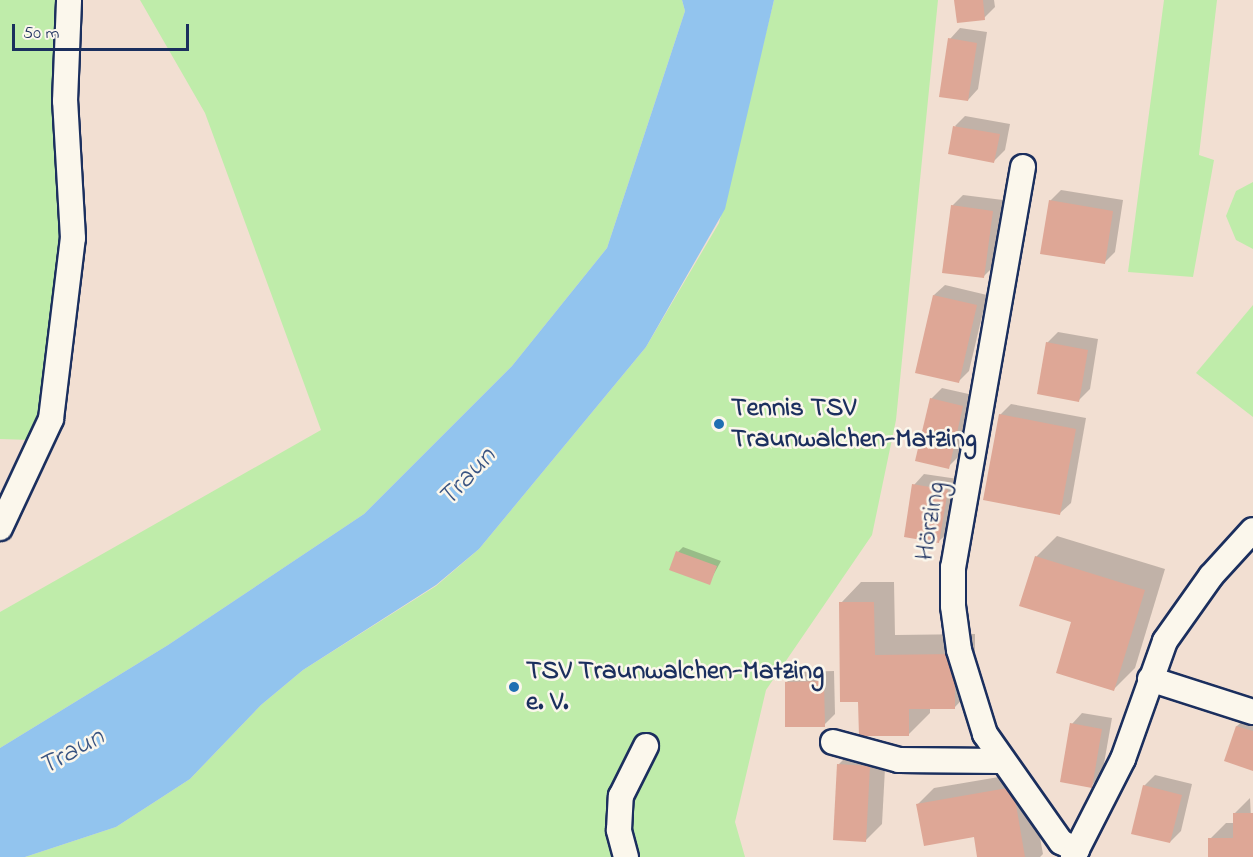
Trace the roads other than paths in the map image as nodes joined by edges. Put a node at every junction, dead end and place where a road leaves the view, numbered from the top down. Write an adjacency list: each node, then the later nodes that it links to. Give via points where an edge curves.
1 (69, 0): 3 (street, via 65,101 73,238 51,419)
2 (1023, 168): 9 (street, Hörzing, via 953,567 952,606 959,650 974,707)
3 (0, 528)
4 (1253, 530): 5 (street, Hörzing, via 1211,576 1165,641)
5 (1150, 679): 6 (street); 10 (street, Hörzing, via 1123,759)
6 (1253, 712)
7 (833, 742): 9 (street, via 899,760)
8 (646, 746): 11 (street, via 621,796 619,830)
9 (1000, 761): 10 (street, Hörzing, via 1061,842)
10 (1075, 853)
11 (626, 857)

